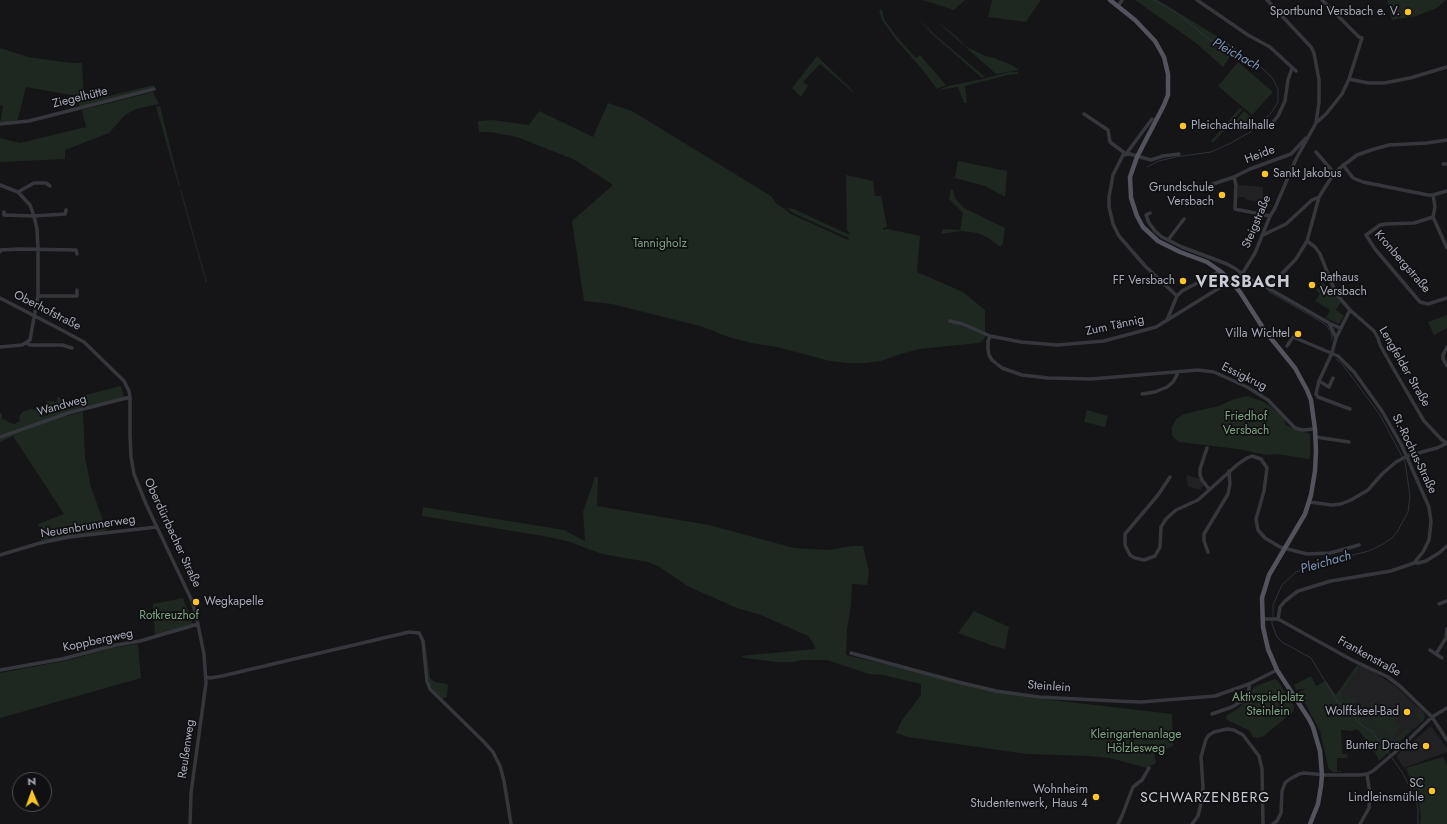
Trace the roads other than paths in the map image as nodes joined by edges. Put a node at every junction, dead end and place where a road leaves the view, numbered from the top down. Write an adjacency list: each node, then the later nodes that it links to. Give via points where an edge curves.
1 (1110, 0): 6 (main road)
2 (1122, 0): 6 (street)
3 (1197, 0): 8 (street, via 1248,35 1270,46)
4 (1267, 0): 14 (street, via 1314,53 1319,80)
5 (1322, 0): 10 (street, via 1362,38)
6 (1118, 6): 13 (main road, via 1150,35 1166,62 1168,94 1162,112)
7 (1447, 67): 10 (street, via 1384,83)
8 (1292, 68): 9 (street); 16 (street, via 1285,101)
9 (1296, 71)
10 (1350, 79): 14 (street, via 1336,103)
11 (154, 89): 15 (street, Ziegelhütte, via 29,121)
12 (1084, 114): 20 (street, via 1108,130 1110,142)
13 (1154, 121): 20 (street); 22 (main road)
14 (1316, 122): 17 (street, Steigstraße)
15 (0, 124)
16 (1269, 127)
17 (1309, 135): 25 (street, Heide, via 1291,154); 37 (street, Steigstraße)
18 (1447, 140): 23 (street, via 1381,147 1357,155)
19 (1316, 152): 24 (street)
20 (1126, 154): 22 (street); 53 (street, via 1120,159 1110,188 1109,207 1115,230 1146,267)
21 (1179, 154): 22 (street, via 1151,160)
22 (1137, 157): 47 (main road, via 1130,177 1131,198 1144,227 1166,246 1207,262)
23 (1343, 165): 24 (street); 31 (street, via 1353,178 1363,182)
24 (1335, 174): 32 (street)
25 (1234, 177): 28 (street, Heide); 37 (street, via 1235,209)
26 (0, 185): 30 (street)
27 (50, 186): 30 (street, via 46,183 34,184)
28 (1198, 188)
29 (1447, 191): 31 (street)
30 (18, 192): 36 (street, via 30,205)
31 (1433, 195): 38 (street)
32 (1319, 197): 40 (street, via 1312,200 1286,224); 42 (street)
33 (66, 210): 36 (street, via 65,214)
34 (4, 212): 36 (street, via 4,216)
35 (1150, 213): 41 (street, via 1146,215 1149,223)
36 (34, 216): 44 (street)
37 (1270, 216): 40 (street, Steigstraße)
38 (1433, 218): 43 (street); 55 (street, Kronbergstraße, via 1405,224 1380,225 1366,235 1375,250 1420,302 1428,304)
39 (1184, 219): 41 (street)
40 (1263, 235): 48 (street, Steigstraße, via 1251,262)
41 (1168, 240): 48 (street, via 1227,264)
42 (1307, 241): 50 (street, via 1296,260); 56 (street, Lengfelder Straße, via 1320,254 1335,291)
43 (1447, 248)
44 (38, 249): 45 (street); 46 (street, via 76,250); 52 (street)
45 (0, 252)
46 (76, 254)
47 (1220, 271): 49 (main road); 53 (street)
48 (1242, 274): 49 (street, Steigstraße); 50 (street)
49 (1231, 281): 59 (street, Zum Tännig); 78 (main road, via 1265,331 1302,378 1311,400)
50 (1268, 288): 60 (street)
51 (77, 290): 52 (street, via 77,296)
52 (38, 296): 57 (street)
53 (1177, 296): 59 (street)
54 (0, 298): 57 (street, Oberhofstraße)
55 (1447, 298)
56 (1350, 310): 61 (street); 82 (street, Lengfelder Straße, via 1374,332 1424,421)
57 (34, 315): 64 (street, Oberhofstraße); 65 (street, via 31,338)
58 (950, 321): 62 (street, Zum Tännig)
59 (1167, 322): 62 (street, Zum Tännig, via 1115,339 1089,343 1057,345)
60 (1329, 322): 61 (street); 63 (street)
61 (1340, 328): 63 (street)
62 (990, 336): 72 (street, Essigkrug, via 989,355 996,364 1009,371 1035,377 1091,379)
63 (1336, 338): 70 (street)
64 (84, 342): 76 (street, Oberdürrbacher Straße, via 124,381)
65 (26, 343): 67 (street); 69 (street)
66 (1287, 346): 70 (street, St.-Rochus-Straße, via 1294,337)
67 (0, 347)
68 (1447, 347): 71 (street, via 1443,359)
69 (72, 348)
70 (1332, 353): 74 (street); 84 (street, St.-Rochus-Straße, via 1349,367 1365,386 1388,420)
71 (1447, 366)
72 (1177, 372): 75 (street, via 1173,382 1167,387); 78 (street, Essigkrug, via 1214,372 1231,379 1268,400 1295,428)
73 (1333, 378): 74 (street, via 1329,387)
74 (1319, 381): 77 (street, via 1315,392 1318,397)
75 (1142, 394)
76 (130, 397): 79 (street, Wandweg, via 68,413); 89 (street, Oberdürrbacher Straße, via 131,457 134,474)
77 (1350, 410)
78 (1315, 429): 80 (main road)
79 (0, 437)
80 (1316, 437): 81 (street); 88 (main road, via 1315,471)
81 (1349, 442)
82 (1447, 443): 84 (street)
83 (1207, 448): 87 (street, via 1200,475)
84 (1407, 456): 88 (street, via 1391,465 1368,490 1351,500 1332,505); 95 (street, St.-Rochus-Straße, via 1429,507 1431,522 1429,540)
85 (1230, 471): 87 (street); 92 (street, via 1249,457 1258,457 1264,462 1266,478 1257,515 1257,527 1265,538); 93 (street, via 1228,494 1204,534)
86 (1170, 477): 87 (street, via 1125,534 1126,547 1135,558 1144,560 1155,556 1160,547 1160,529 1164,521 1176,510 1198,500)
87 (1209, 489)
88 (1309, 502): 92 (main road, via 1303,518)
89 (157, 527): 94 (street, Neuenbrunnerweg, via 69,537); 100 (street, Oberdürrbacher Straße, via 192,601)
90 (1359, 545): 92 (street, via 1321,554 1302,554)
91 (1447, 546): 95 (street, via 1426,561)
92 (1284, 549): 98 (main road, via 1264,586)
93 (1208, 552)
94 (0, 555)
95 (1414, 563): 99 (street, via 1392,571 1331,581 1298,591 1282,604)
96 (1447, 601): 97 (street)
97 (1439, 604)
98 (1262, 619): 99 (street, Frankenstraße); 107 (main road)
99 (1276, 620): 112 (street, Frankenstraße, via 1388,677)
100 (198, 624): 106 (street, Koppbergweg, via 140,641); 108 (street, Oberdürrbacher Straße)
101 (1447, 629): 104 (street, via 1446,638)
102 (1430, 650): 104 (street)
103 (851, 653): 109 (street, Steinlein, via 973,686 1039,697 1141,702 1211,697)
104 (1436, 654): 105 (street)
105 (1442, 658)
106 (0, 670)
107 (1277, 670): 109 (street, Steinlein); 116 (main road, via 1313,727 1320,751)
108 (206, 677): 117 (street, Reußenweg, via 191,793); 118 (street, via 222,676 410,632 419,633 423,641 426,681 430,688 493,752 500,766)
109 (1249, 684): 111 (street, via 1249,690 1242,701)
110 (1447, 708): 112 (street)
111 (1212, 714)
112 (1432, 717): 113 (street, Frankenstraße); 115 (street, via 1396,752)
113 (1447, 740)
114 (1149, 768): 119 (street, via 1142,780 1133,787)
115 (1367, 774): 116 (street); 124 (street, via 1369,808)
116 (1322, 775): 122 (street, via 1299,774 1285,784 1282,791 1281,813); 123 (main road, via 1318,804)
117 (190, 824)
118 (511, 824)
119 (1118, 824)
120 (1192, 824): 121 (street, via 1198,816 1202,799 1201,757 1206,739 1214,732 1227,729 1243,735 1259,756 1262,769)
121 (1263, 824)
122 (1273, 824)
123 (1310, 824)
124 (1360, 824)

